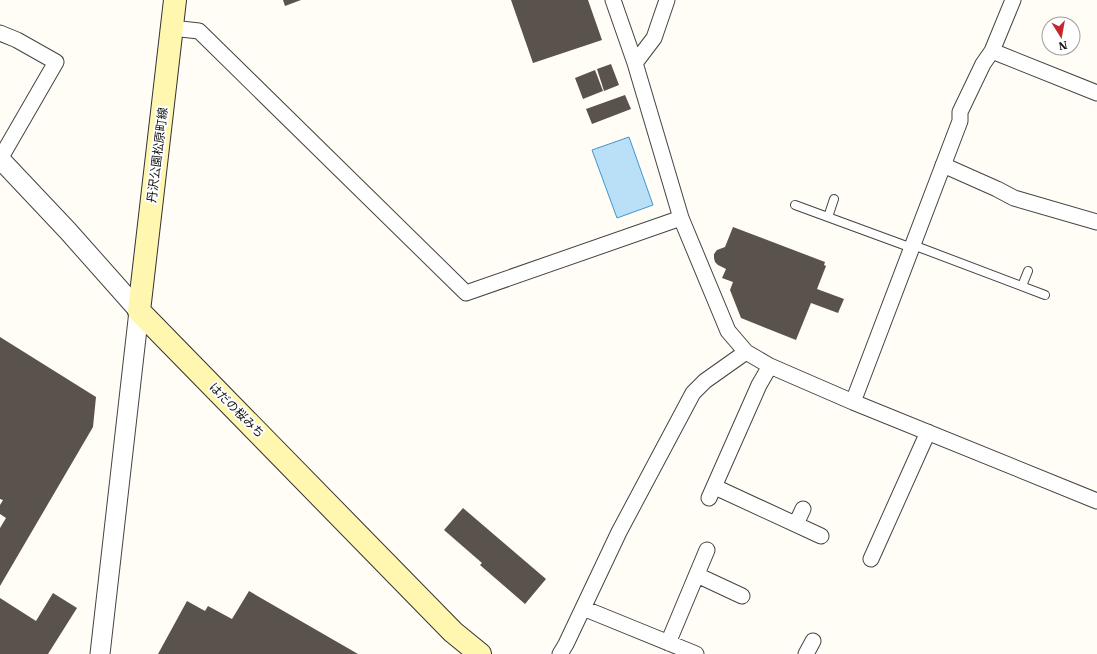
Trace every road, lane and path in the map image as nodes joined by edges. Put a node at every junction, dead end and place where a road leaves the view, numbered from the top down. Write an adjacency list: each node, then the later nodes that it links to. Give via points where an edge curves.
1 (175, 0): 5 (main road, 丹沢公園松原町線)
2 (613, 0): 8 (street)
3 (667, 0): 8 (street, via 654,38)
4 (1013, 0): 7 (street)
5 (172, 28): 15 (street, via 199,31 466,293); 21 (main road, 丹沢公園松原町線)
6 (0, 33): 10 (street, via 56,62)
7 (992, 51): 9 (street); 11 (street, via 960,112 960,121)
8 (634, 63): 15 (street)
9 (1097, 93)
10 (0, 159): 21 (street, はだの桜みち)
11 (943, 165): 16 (street, via 1014,198); 17 (street)
12 (834, 199): 14 (lane)
13 (795, 205): 14 (lane)
14 (828, 217): 17 (lane)
15 (681, 218): 22 (street, via 728,331)
16 (1097, 222)
17 (912, 246): 19 (lane); 24 (street)
18 (1028, 271): 19 (lane)
19 (1022, 286): 20 (lane)
20 (1045, 295)
21 (139, 311): 36 (street); 37 (main road, はだの桜みち, via 453,632)
22 (746, 352): 23 (street); 34 (street, via 693,392 619,532)
23 (770, 366): 24 (street); 28 (street, via 759,385 712,492)
24 (853, 402): 25 (street)
25 (928, 432): 26 (street); 31 (street)
26 (1097, 501)
27 (802, 509): 28 (street)
28 (796, 524): 29 (street)
29 (820, 536)
30 (707, 550): 32 (street)
31 (871, 559)
32 (697, 576): 33 (street); 35 (street)
33 (742, 596)
34 (583, 608): 35 (street); 38 (street)
35 (668, 643): 39 (street)
36 (100, 654)
37 (480, 654)
38 (560, 654)
39 (696, 654)

